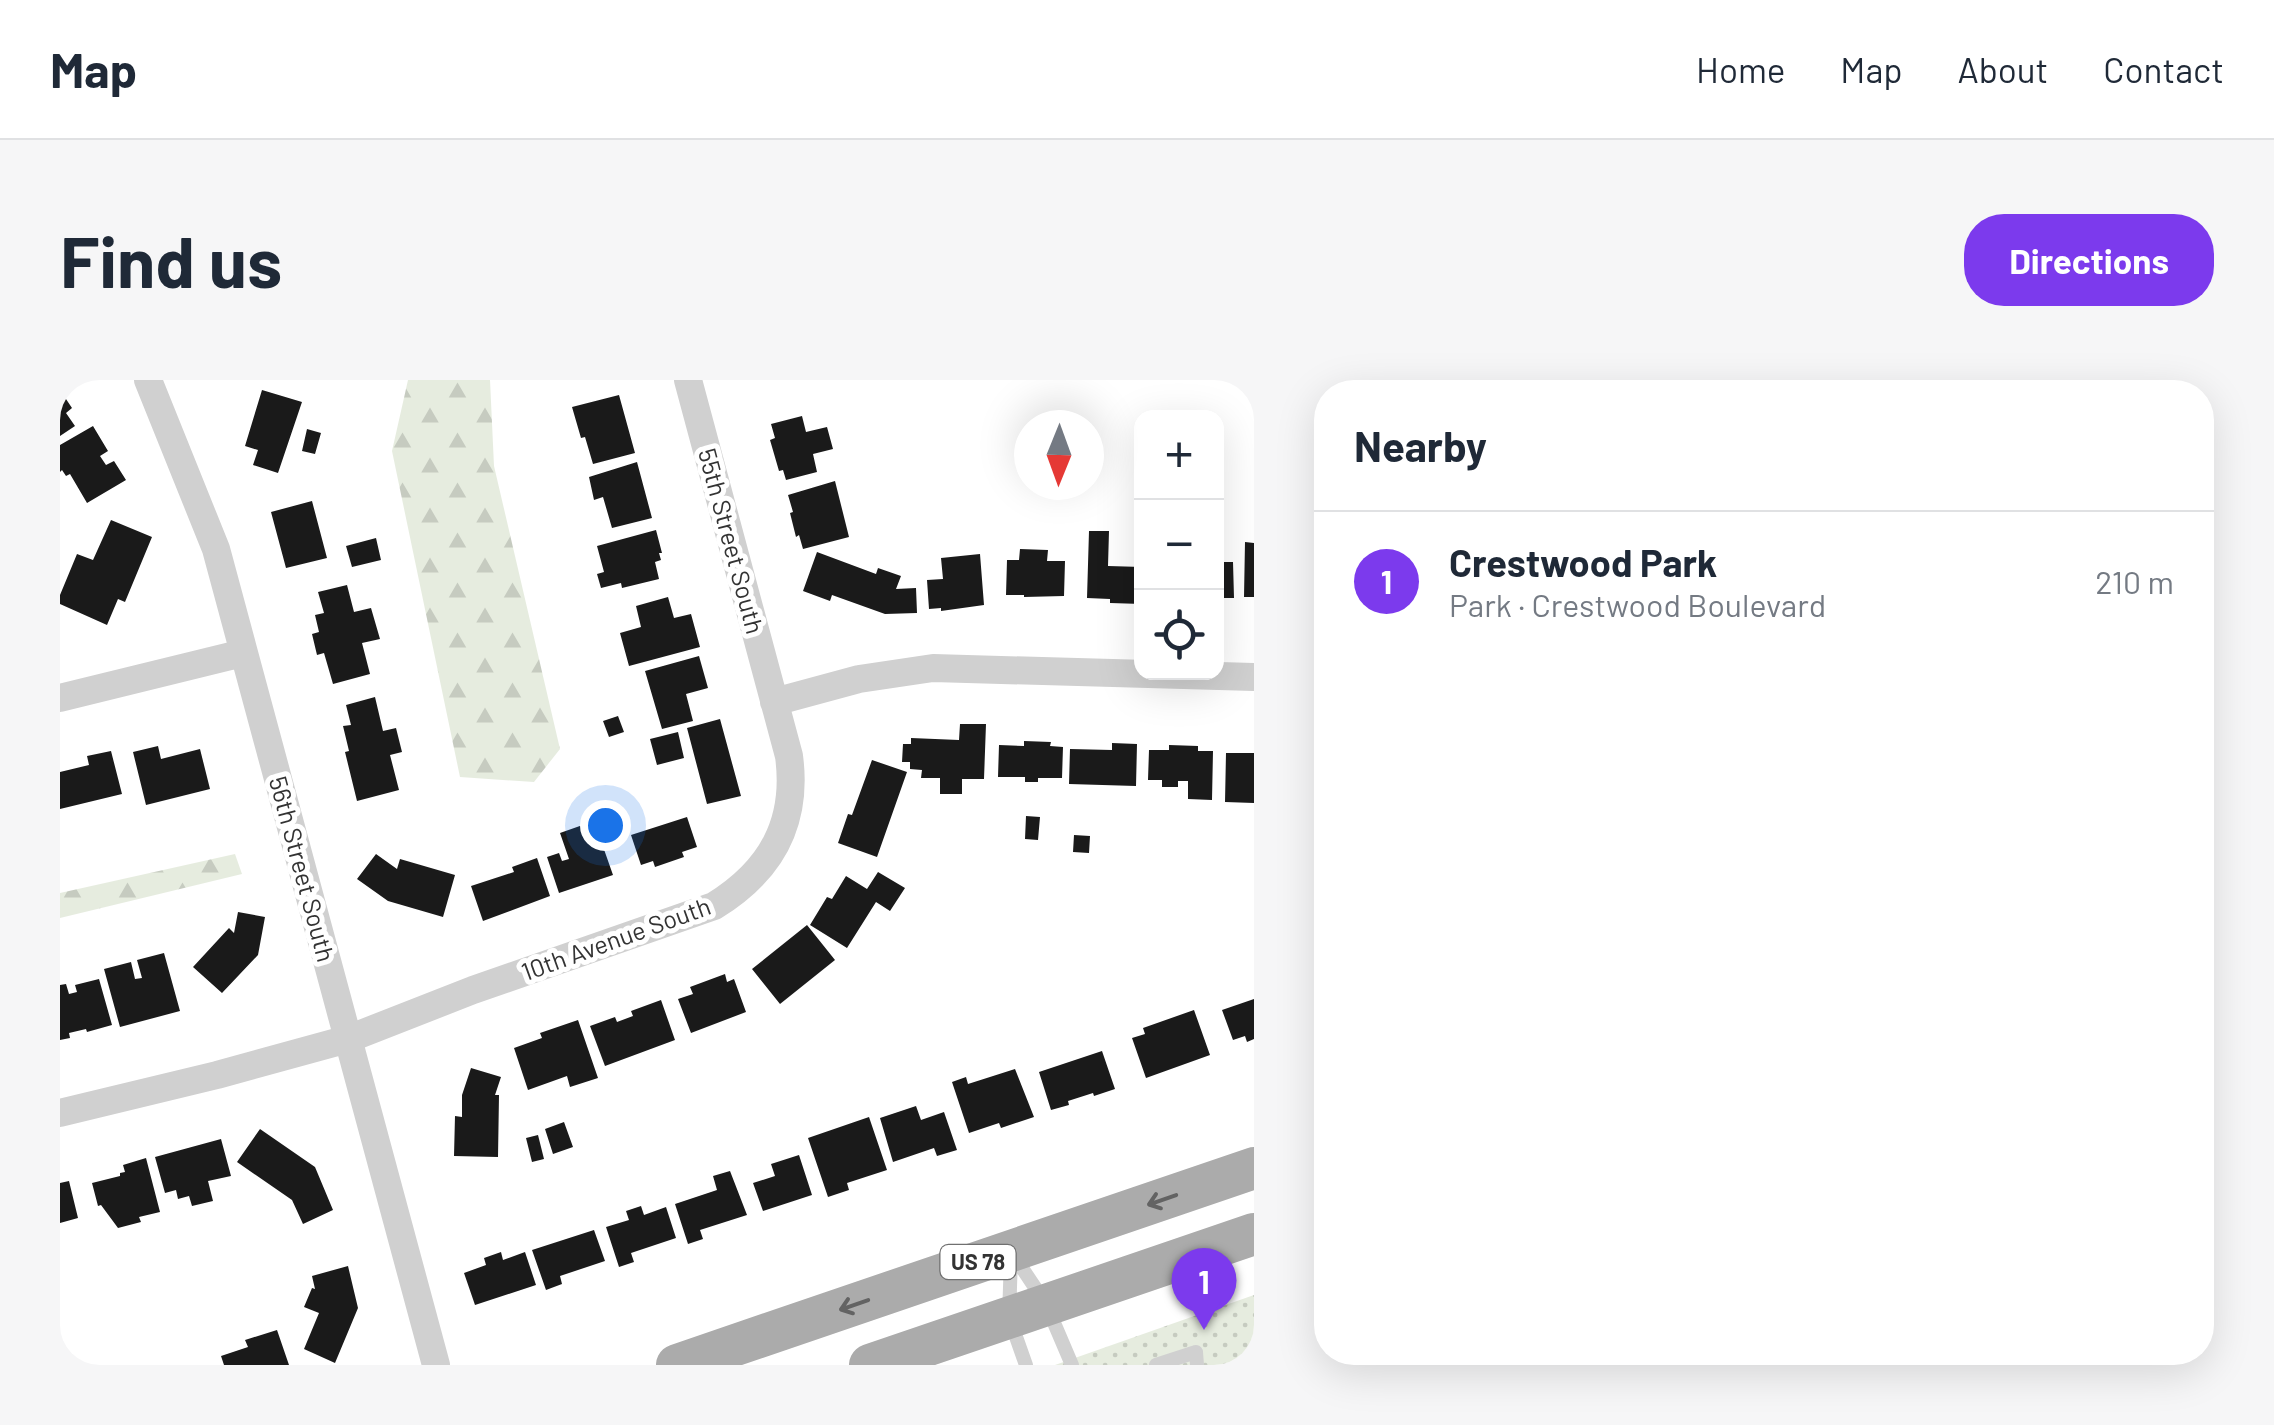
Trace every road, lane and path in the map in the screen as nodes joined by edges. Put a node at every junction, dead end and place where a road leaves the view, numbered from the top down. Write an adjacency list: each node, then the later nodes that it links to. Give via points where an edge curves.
1 (688, 380): 6 (street, 55th Street South)
2 (152, 381): 3 (street, 56th Street South, via 216,549)
3 (243, 653): 5 (street); 7 (street, 56th Street South)
4 (1254, 677): 6 (street, via 934,668)
5 (60, 698)
6 (774, 702): 7 (street, 10th Avenue South, via 791,794 767,859 732,895)
7 (348, 1039): 8 (street, 10th Avenue South); 13 (street, 56th Street South)
8 (60, 1113)
9 (1254, 1168): 11 (main road, US 78, one-way to 11)
10 (1254, 1234): 12 (main road)
11 (1011, 1251): 12 (lane); 12 (lane); 14 (main road, US 78, one-way to 14)
12 (1027, 1311): 15 (main road); 16 (lane); 17 (lane)
13 (436, 1365)
14 (677, 1365)
15 (870, 1365)
16 (1026, 1365)
17 (1072, 1365)
18 (1156, 1365): 19 (lane, via 1196,1352)
19 (1198, 1365)

